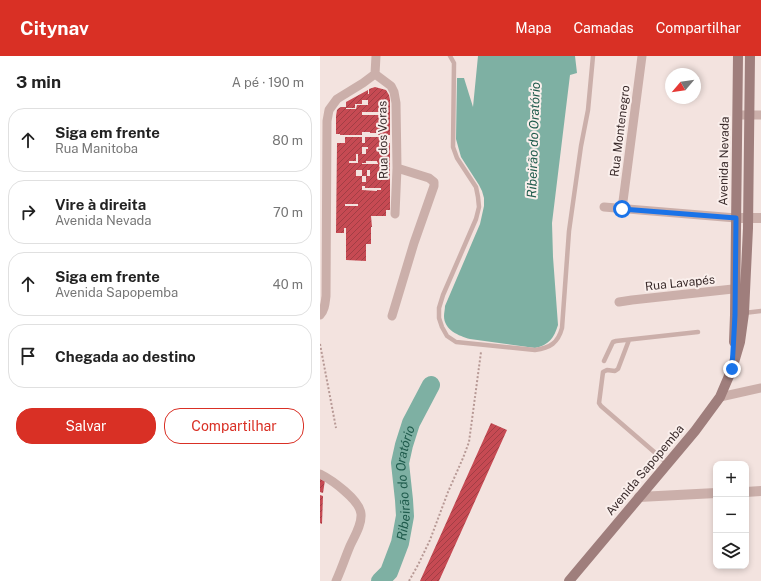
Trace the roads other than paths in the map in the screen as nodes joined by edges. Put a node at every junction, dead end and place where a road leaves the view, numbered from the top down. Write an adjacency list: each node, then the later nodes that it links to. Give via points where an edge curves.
1 (376, 56): 7 (street)
2 (450, 56): 3 (lane, via 454,63 453,147 457,158 476,187 479,207 443,295 439,318 447,336 456,342 535,350 544,349 557,341 562,328 569,231 588,110)
3 (593, 56)
4 (642, 56): 13 (street, Rua Montenegro)
5 (738, 56): 8 (main road, Avenida Nevada)
6 (750, 56): 9 (main road, Avenida Nevada)
7 (375, 74): 11 (street, Rua dos Voras, via 391,86 394,92); 22 (street, via 337,99 329,110 326,296 325,306)
8 (738, 115): 9 (street); 15 (main road, Avenida Nevada)
9 (749, 115): 10 (street); 16 (main road, Avenida Nevada)
10 (761, 115)
11 (397, 168): 14 (street, Rua dos Voras); 23 (street, via 429,178 434,182 434,186)
12 (604, 207): 13 (street)
13 (622, 209): 15 (street)
14 (395, 214)
15 (736, 218): 16 (street); 18 (main road, Avenida Nevada)
16 (748, 218): 17 (street); 18 (main road, Avenida Nevada)
17 (761, 218)
18 (740, 289): 19 (street, Rua Lavapés); 21 (main road, Avenida Nevada)
19 (619, 302)
20 (761, 311): 21 (lane)
21 (740, 314): 28 (main road, Avenida Sapopemba, via 732,369)
22 (320, 315)
23 (392, 316)
24 (698, 332): 25 (lane)
25 (629, 340): 26 (lane, via 613,342); 29 (lane, via 618,369 603,372 599,403)
26 (604, 361)
27 (761, 388): 28 (street)
28 (720, 397): 29 (main road, Avenida Sapopemba)
29 (668, 463): 34 (main road, Avenida Sapopemba)
30 (320, 474): 35 (street, via 343,489 358,506 361,514)
31 (761, 491): 32 (street)
32 (749, 492)
33 (713, 493): 34 (street)
34 (639, 497): 36 (main road, Avenida Sapopemba)
35 (336, 581)
36 (569, 581)

